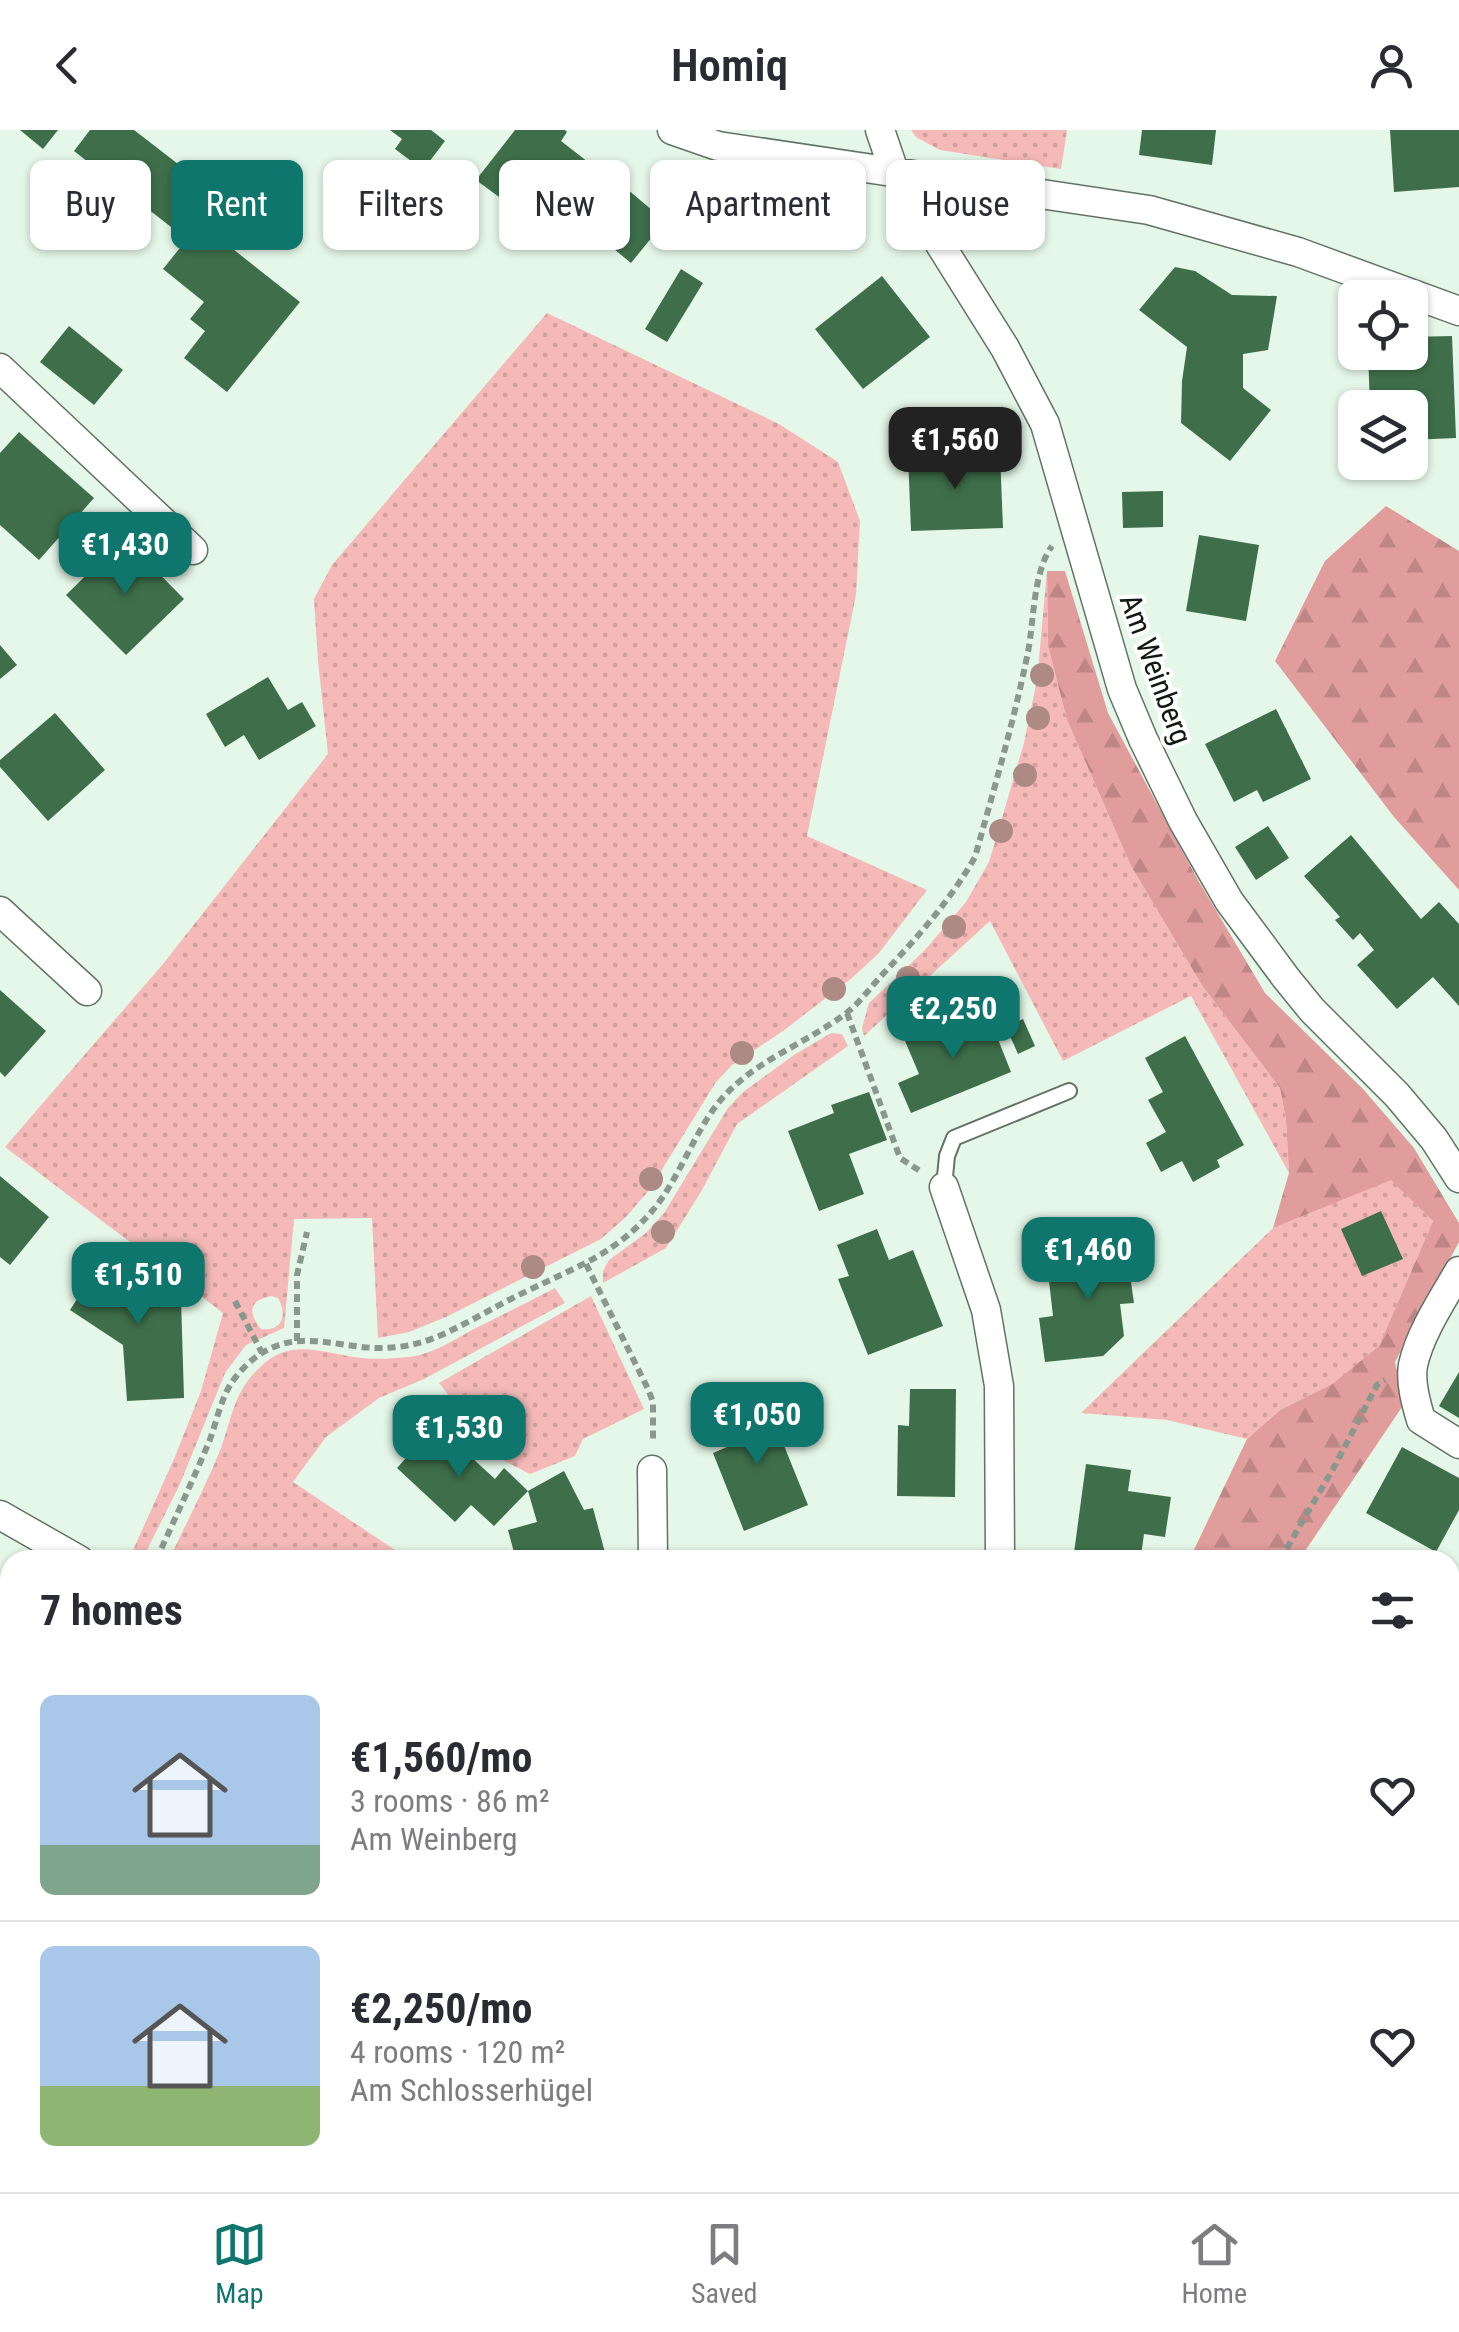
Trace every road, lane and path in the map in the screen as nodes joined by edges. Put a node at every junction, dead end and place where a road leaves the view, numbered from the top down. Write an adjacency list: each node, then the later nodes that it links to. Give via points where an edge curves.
1 (672, 130): 4 (street, via 718,146)
2 (880, 130): 3 (street, Am Weinberg)
3 (890, 160)
4 (886, 170)
5 (1045, 194): 7 (street, via 1149,210 1298,252)
6 (944, 250): 9 (street, Am Weinberg, via 1045,424)
7 (1459, 311)
8 (0, 368): 10 (street)
9 (1076, 530): 13 (path, via 1046,554 1028,652 974,857 921,932); 15 (street, Am Weinberg, via 1122,689 1228,901 1312,1010 1397,1094)
10 (193, 550)
11 (0, 912): 12 (street)
12 (86, 991)
13 (847, 1012): 16 (path, via 900,1158); 18 (path, via 730,1090 652,1212)
14 (1070, 1090): 16 (lane, via 954,1138)
15 (1459, 1178)
16 (944, 1188): 30 (street, via 986,1310 998,1386)
17 (307, 1232): 21 (path, via 297,1275)
18 (586, 1264): 21 (path, via 405,1346); 25 (path, via 653,1402)
19 (1459, 1271): 24 (street, via 1413,1367 1421,1420)
20 (236, 1301): 22 (path)
21 (296, 1340): 22 (path)
22 (262, 1353): 28 (path, via 230,1386)
23 (1378, 1385): 31 (path)
24 (1459, 1444)
25 (652, 1470): 29 (street)
26 (0, 1515): 27 (street)
27 (61, 1550)
28 (160, 1550)
29 (653, 1550)
30 (1000, 1550)
31 (1286, 1550)

